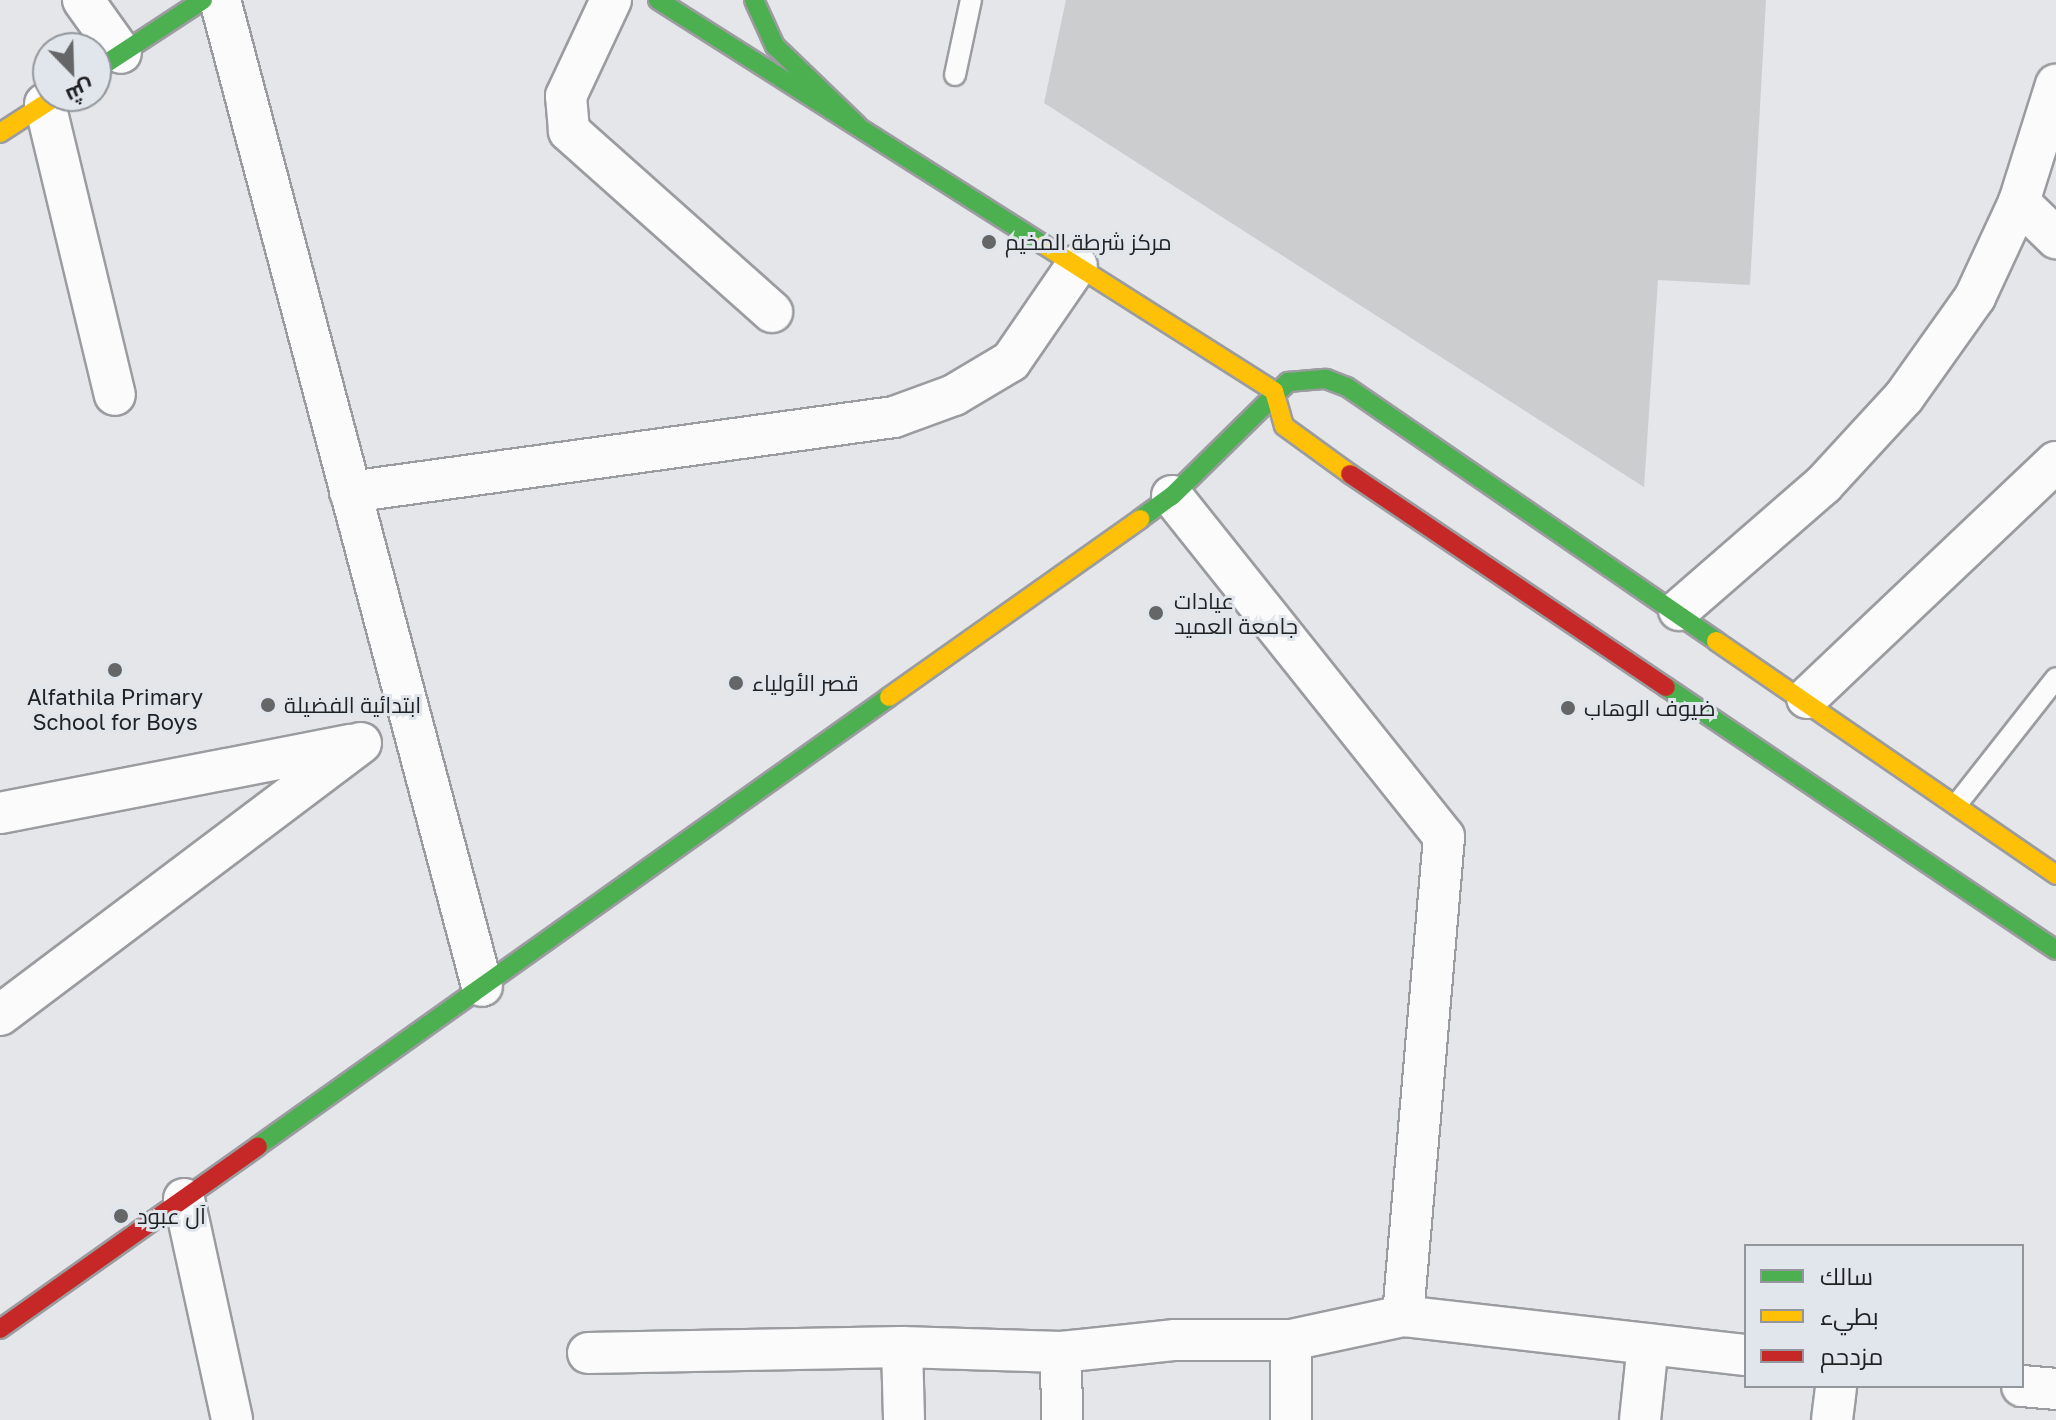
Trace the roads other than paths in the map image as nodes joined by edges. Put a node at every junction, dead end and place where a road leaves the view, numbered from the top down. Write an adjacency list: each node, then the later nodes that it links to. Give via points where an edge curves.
1 (83, 0): 8 (street)
2 (203, 0): 9 (main road)
3 (220, 0): 23 (street)
4 (611, 0): 19 (street, via 566,96 569,131)
5 (754, 0): 14 (main road, via 775,46)
6 (971, 0): 10 (lane)
7 (659, 1): 14 (main road)
8 (96, 32)
9 (112, 60)
10 (955, 75)
11 (2056, 85): 16 (street)
12 (32, 112): 15 (main road)
13 (54, 112): 21 (street)
14 (858, 126): 18 (main road)
15 (0, 133)
16 (2019, 202): 17 (street); 25 (street, via 1975,297 1904,397 1823,485)
17 (2056, 238)
18 (1077, 265): 20 (main road); 23 (street, via 1011,361 954,395 894,417)
19 (772, 312)
20 (1274, 391): 24 (main road); 25 (main road, via 1307,378 1347,387); 33 (main road, via 1284,426 1306,444)
21 (115, 395)
22 (2056, 462): 27 (street)
23 (350, 492): 28 (street)
24 (1172, 496): 34 (main road); 37 (street, via 1444,837)
25 (1679, 610): 27 (main road)
26 (2056, 678): 30 (lane)
27 (1807, 698): 30 (main road)
28 (414, 733): 29 (street); 34 (street)
29 (361, 743): 31 (street); 35 (street)
30 (1957, 804): 32 (main road)
31 (0, 813)
32 (2056, 875)
33 (2056, 950)
34 (482, 986): 36 (main road)
35 (0, 1015)
36 (184, 1199): 38 (main road); 48 (street)
37 (1403, 1316): 39 (street); 40 (street)
38 (0, 1329)
39 (1291, 1340): 42 (street, via 1175,1340); 51 (street)
40 (1648, 1344): 44 (street); 52 (street)
41 (902, 1347): 42 (street); 43 (street); 49 (street)
42 (1061, 1352): 50 (street)
43 (588, 1353)
44 (1744, 1355)
45 (2024, 1386): 47 (street)
46 (1836, 1388): 53 (street)
47 (2056, 1389)
48 (232, 1420)
49 (904, 1420)
50 (1062, 1420)
51 (1291, 1420)
52 (1640, 1420)
53 (1832, 1420)

